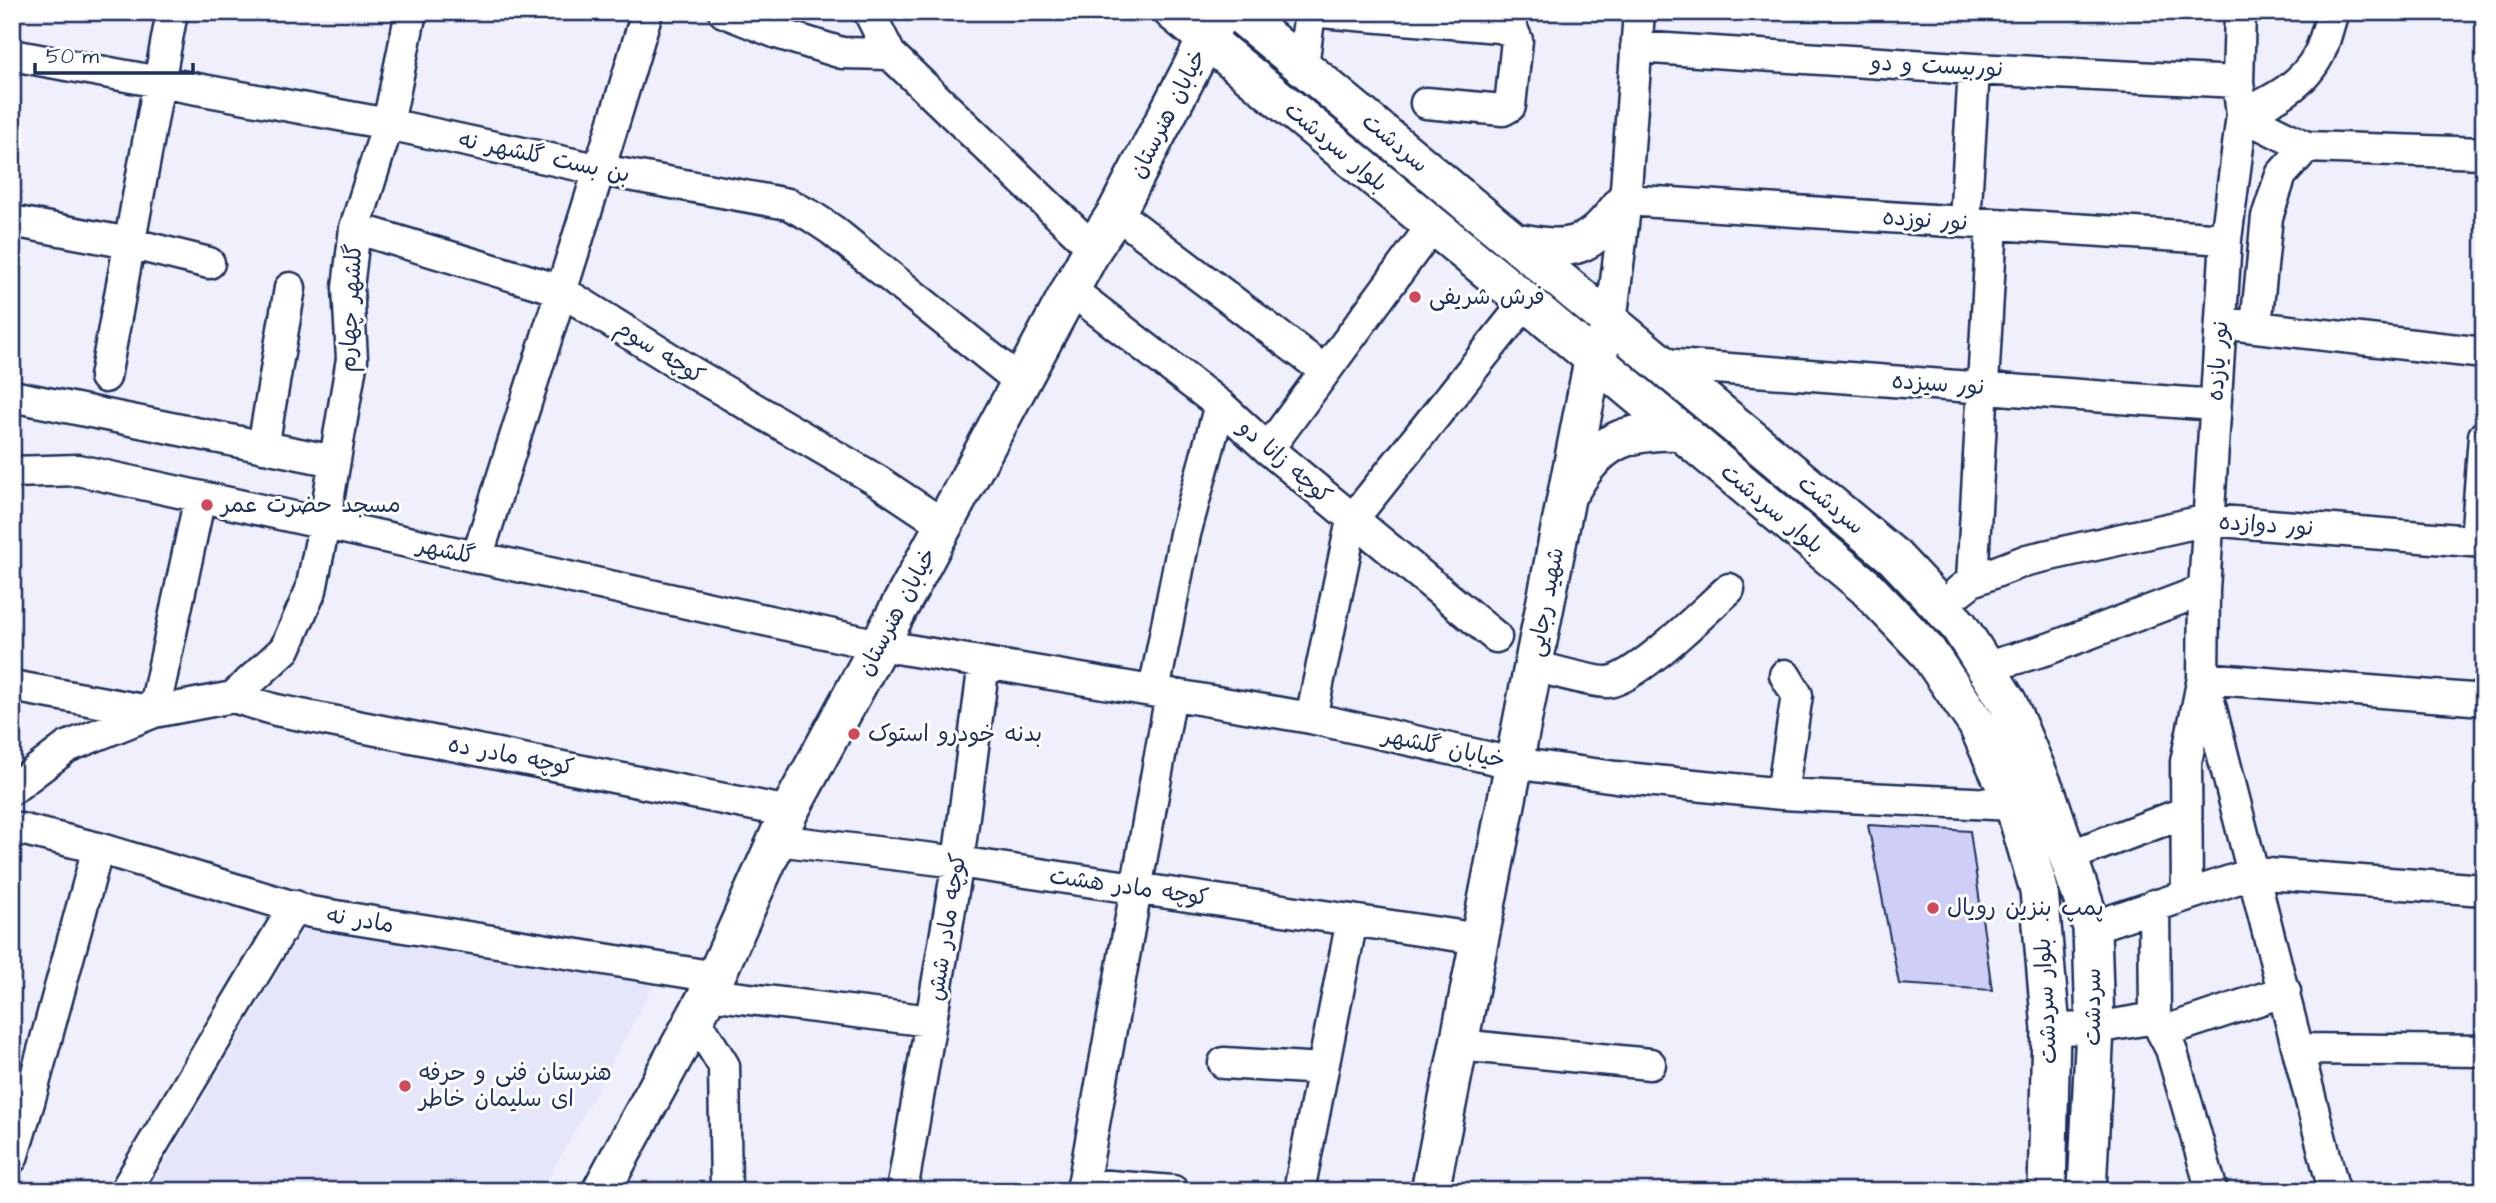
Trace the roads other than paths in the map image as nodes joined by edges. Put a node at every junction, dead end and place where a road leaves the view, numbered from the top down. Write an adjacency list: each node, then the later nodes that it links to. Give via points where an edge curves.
1 (173, 12): 20 (street)
2 (411, 12): 23 (street, گلشهر چهارم)
3 (647, 12): 26 (street)
4 (724, 12): 15 (street, via 842,52)
5 (869, 12): 15 (street)
6 (1173, 12): 13 (main road, بلوار سردشت)
7 (1237, 12): 17 (main road, سردشت)
8 (1310, 12): 17 (street)
9 (1321, 12): 21 (street, via 1513,31 1517,40 1510,106 1503,110)
10 (1639, 12): 14 (street, شهید رجایی)
11 (2240, 12): 19 (street, نور یازده)
12 (2333, 12): 22 (street, via 2319,54 2296,85)
13 (1214, 26): 28 (main road, خیابان هنرستان); 31 (main road, بلوار سردشت)
14 (1636, 47): 18 (street, نوربیست و دو); 27 (street, شهید رجایی)
15 (890, 54): 36 (street)
16 (12, 55): 20 (street, بن بست گلشهر نه)
17 (1303, 66): 34 (main road, سردشت)
18 (1974, 69): 19 (street, نوربیست و دو); 30 (street)
19 (2238, 82): 22 (street, نور یازده)
20 (160, 83): 23 (street, بن بست گلشهر نه); 35 (street)
21 (1426, 103)
22 (2242, 115): 24 (street); 33 (street, نور یازده)
23 (388, 124): 26 (street, بن بست گلشهر نه); 32 (street, گلشهر چهارم)
24 (2306, 147): 25 (street); 44 (street, via 2281,175 2267,218)
25 (2484, 153)
26 (601, 170): 39 (street); 50 (street, بن بست گلشهر نه, via 788,204 832,230)
27 (1625, 200): 30 (street, نور نوزده); 34 (main road, via 1607,225 1578,246 1545,248); 42 (street, شهید رجایی)
28 (1116, 213): 36 (main road, خیابان هنرستان); 48 (street)
29 (12, 221): 35 (street)
30 (1978, 223): 33 (street, نور نوزده); 51 (street)
31 (1432, 226): 41 (main road, بلوار سردشت); 48 (street)
32 (355, 228): 39 (street, کوچه سوم); 59 (street, گلشهر چهارم, via 348,288 352,359)
33 (2226, 239): 43 (street, نور یازده)
34 (1514, 242): 42 (main road, سردشت)
35 (129, 243): 37 (street); 49 (street)
36 (1093, 248): 40 (main road, خیابان هنرستان)
37 (209, 262)
38 (290, 288): 57 (street)
39 (560, 290): 66 (street, کوچه سوم); 68 (street)
40 (1071, 290): 50 (main road, خیابان هنرستان); 53 (street, کوچه زانا دو)
41 (1526, 302): 46 (main road, بلوار سردشت); 63 (street)
42 (1611, 322): 46 (main road, شهید رجایی); 47 (main road, سردشت)
43 (2221, 324): 44 (street); 54 (street, نور یازده)
44 (2256, 326): 45 (street)
45 (2484, 353)
46 (1593, 361): 55 (main road, بلوار سردشت); 62 (main road, شهید رجایی)
47 (1661, 364): 51 (street, نور سیزده); 72 (main road, سردشت, via 1894,557)
48 (1325, 371): 58 (street)
49 (105, 377)
50 (1021, 382): 66 (main road, خیابان هنرستان)
51 (1982, 387): 54 (street, نور سیزده); 69 (street)
52 (12, 396): 57 (street)
53 (1220, 405): 58 (street, کوچه زانا دو); 81 (street, via 1185,534)
54 (2216, 405): 64 (street, نور یازده)
55 (1679, 431): 62 (main road, via 1653,430 1609,442); 89 (main road, بلوار سردشت, via 1866,587 1927,651 1977,724)
56 (2484, 436): 67 (street)
57 (263, 447): 59 (street)
58 (1268, 450): 63 (street, کوچه زانا دو)
59 (334, 461): 65 (street, گلشهر چهارم)
60 (12, 472): 61 (street, گلشهر, via 78,470)
61 (200, 497): 65 (street, گلشهر); 84 (street)
62 (1567, 498): 76 (main road, شهید رجایی)
63 (1352, 520): 73 (street, کوچه زانا دو); 85 (street)
64 (2208, 520): 67 (street, نور دوازده); 69 (street, نور دوازده, via 2027,561); 71 (street, نور یازده)
65 (324, 525): 68 (street, گلشهر); 82 (street, گلشهر چهارم, via 311,590 285,649)
66 (944, 525): 74 (main road, خیابان هنرستان)
67 (2480, 542)
68 (477, 558): 74 (street, گلشهر)
69 (1972, 581): 72 (street, نور دوازده)
70 (1729, 589): 76 (street, via 1622,678 1606,682)
71 (2203, 590): 77 (street, via 2048,649); 79 (street, نور یازده)
72 (1940, 606): 77 (main road, سردشت)
73 (1496, 638)
74 (879, 645): 75 (street, خیابان گلشهر); 91 (main road, خیابان هنرستان)
75 (984, 663): 81 (street, خیابان گلشهر); 95 (street, کوچه مادر شش)
76 (1534, 666): 86 (main road, شهید رجایی)
77 (1987, 667): 94 (main road, سردشت, via 2008,703)
78 (1785, 675): 88 (street, via 1797,695)
79 (2203, 678): 83 (street); 90 (street, via 2186,762); 96 (street)
80 (12, 685): 84 (street)
81 (1162, 692): 85 (street, خیابان گلشهر); 97 (street)
82 (233, 697): 84 (street); 91 (street, کوچه مادر ده)
83 (2484, 700)
84 (154, 712): 87 (street, via 67,747)
85 (1311, 718): 86 (street, خیابان گلشهر)
86 (1513, 763): 88 (street, خیابان گلشهر); 104 (main road, شهید رجایی)
87 (12, 789)
88 (1782, 794): 89 (street, خیابان گلشهر)
89 (2014, 805): 110 (main road, بلوار سردشت, via 2039,890)
90 (2186, 812): 94 (street); 99 (street)
91 (783, 826): 95 (street, کوچه مادر هشت); 106 (main road, خیابان هنرستان)
92 (12, 827): 93 (street, مادر نه)
93 (98, 848): 101 (street, مادر نه); 117 (street)
94 (2069, 856): 103 (main road, سردشت)
95 (958, 862): 97 (street, کوچه مادر هشت); 107 (street, کوچه مادر شش)
96 (2254, 873): 98 (street); 99 (street); 105 (street)
97 (1136, 888): 102 (street, کوچه مادر هشت); 119 (street)
98 (2484, 890)
99 (2187, 895): 100 (street)
100 (2154, 905): 103 (street); 108 (street)
101 (295, 906): 106 (street, مادر نه); 120 (street)
102 (1352, 920): 104 (street, کوچه مادر هشت); 116 (street)
103 (2092, 927): 109 (main road, سردشت)
104 (1480, 939): 111 (main road, شهید رجایی)
105 (2285, 992): 108 (street); 112 (street)
106 (706, 997): 107 (street, مادر نه); 121 (main road, خیابان هنرستان); 122 (street, via 724,1066)
107 (931, 1021): 123 (street, کوچه مادر شش)
108 (2159, 1025): 109 (street); 129 (street, via 2171,1049)
109 (2095, 1028): 110 (street); 128 (main road, سردشت)
110 (2051, 1029): 127 (main road, بلوار سردشت)
111 (1459, 1045): 115 (street); 126 (main road, شهید رجایی)
112 (2298, 1049): 113 (street); 130 (street)
113 (2484, 1051)
114 (1224, 1063): 116 (street)
115 (1650, 1063)
116 (1323, 1069): 125 (street)
117 (20, 1100): 118 (street)
118 (12, 1158)
119 (1082, 1187): 124 (street)
120 (125, 1191)
121 (601, 1191)
122 (726, 1191)
123 (902, 1191)
124 (1173, 1191)
125 (1299, 1191)
126 (1430, 1191)
127 (2047, 1191)
128 (2087, 1191)
129 (2212, 1191)
130 (2334, 1191)

